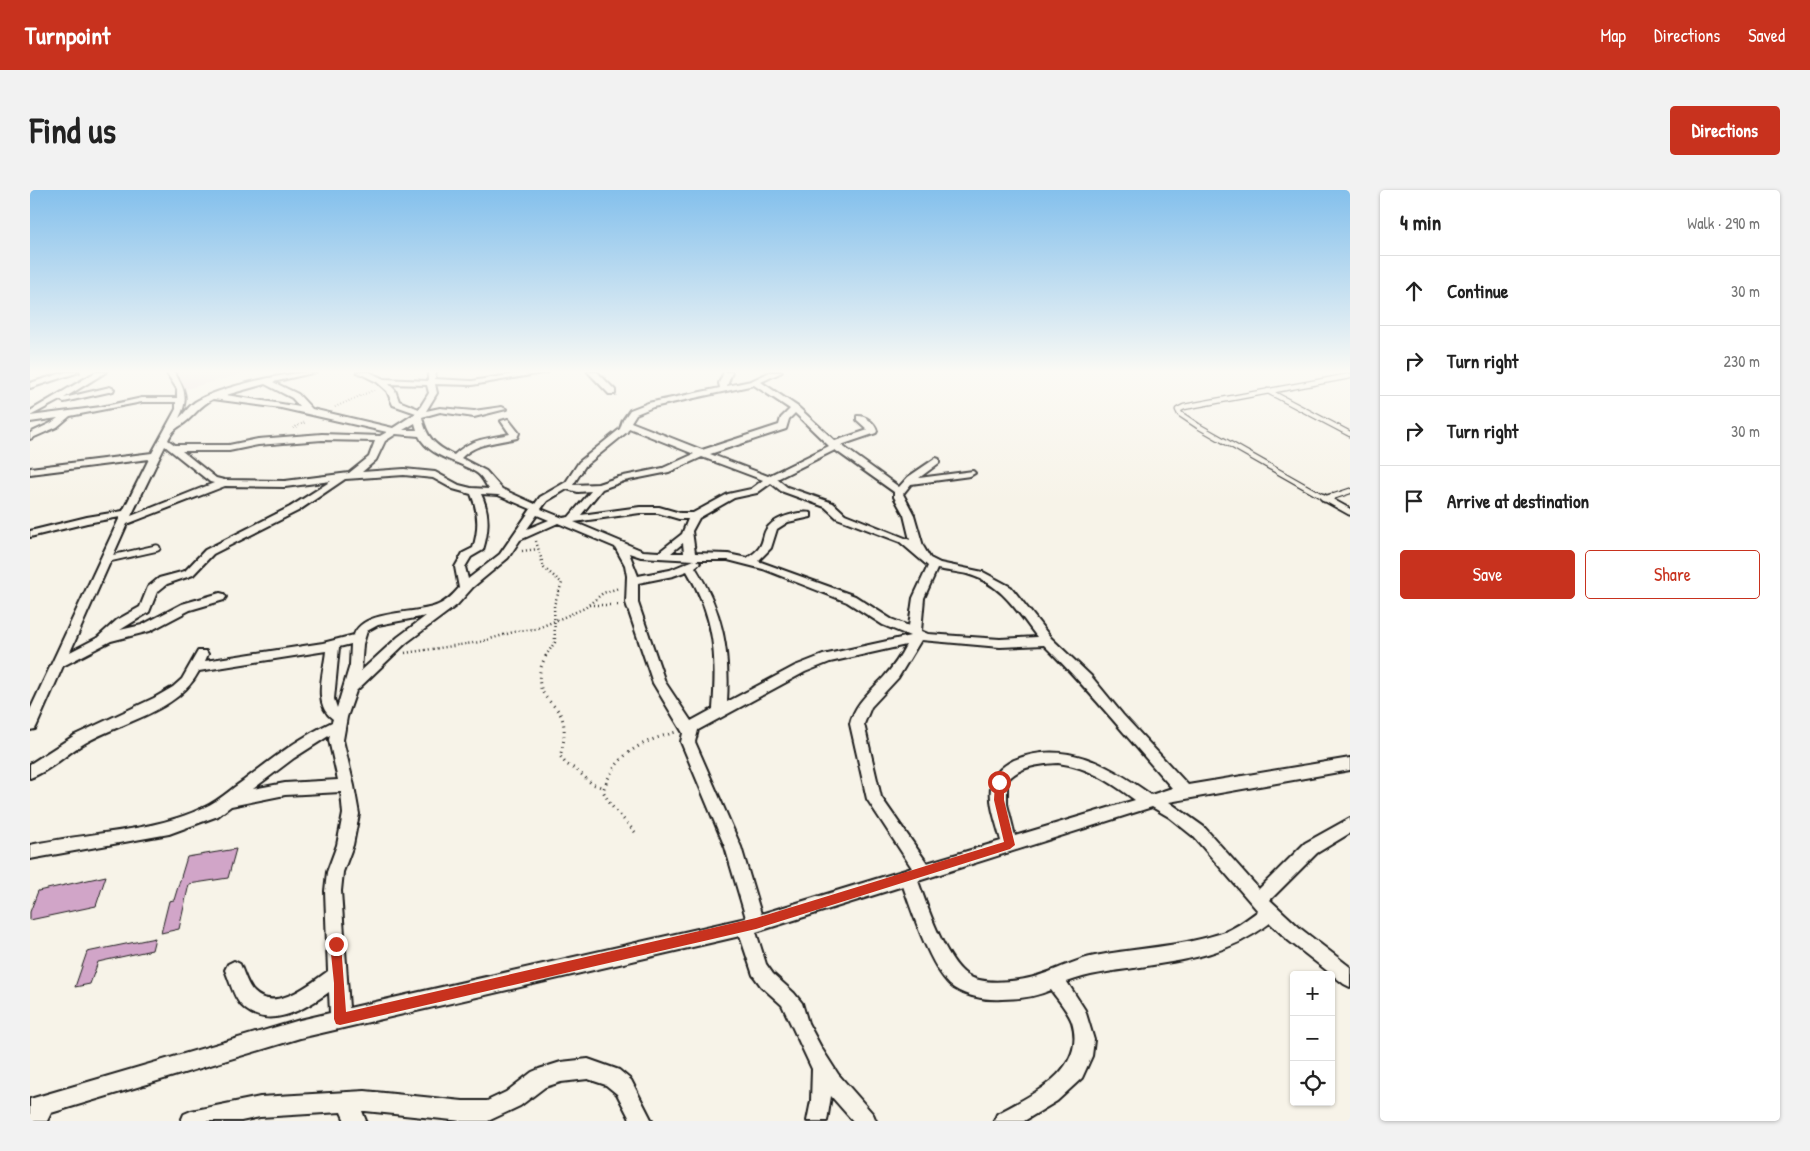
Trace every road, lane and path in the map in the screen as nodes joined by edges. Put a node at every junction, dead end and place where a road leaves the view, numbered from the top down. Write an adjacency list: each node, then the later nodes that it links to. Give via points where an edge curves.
1 (50, 415): 13 (street)
2 (66, 415): 20 (street)
3 (177, 415): 16 (street)
4 (187, 415): 16 (street)
5 (321, 415): 17 (street)
6 (419, 415): 17 (street); 18 (street)
7 (630, 415): 15 (street)
8 (787, 415): 25 (street, via 783,427)
9 (802, 415): 23 (street)
10 (1182, 415): 42 (lane)
11 (1315, 415): 19 (lane)
12 (860, 418): 23 (street, via 872,427 872,431)
13 (30, 419)
14 (506, 421): 27 (street, via 514,436 476,443)
15 (626, 424): 25 (street); 36 (street, via 624,430 582,464)
16 (170, 428): 22 (street)
17 (392, 432): 18 (street); 21 (street)
18 (421, 433): 27 (street, via 429,445)
19 (1350, 434)
20 (30, 436)
21 (382, 439): 24 (street, via 308,437 229,448); 31 (street, via 368,464)
22 (163, 440): 24 (street); 26 (street)
23 (835, 445): 33 (street); 41 (street)
24 (174, 448): 35 (street, via 213,480)
25 (700, 454): 33 (street); 37 (street, via 666,470)
26 (155, 455): 29 (street); 47 (street)
27 (456, 459): 32 (street); 40 (street, via 483,473 493,488)
28 (936, 461): 34 (street)
29 (30, 472)
30 (970, 474): 34 (street)
31 (347, 476): 32 (street, via 404,472); 35 (street, via 285,484); 73 (street, via 294,509 209,552 189,573 164,581 152,590 145,609 121,623)
32 (440, 477): 39 (street, via 456,487)
33 (770, 479): 46 (street, via 754,491 724,499); 50 (street, via 784,489 829,505 841,516)
34 (908, 482): 41 (street)
35 (224, 483): 47 (street)
36 (566, 486): 37 (street, via 578,489); 43 (street, via 543,499)
37 (599, 487): 48 (street)
38 (1350, 491): 42 (lane)
39 (475, 492): 40 (street); 64 (street, via 481,505 484,528 478,550 467,555 460,567)
40 (501, 492): 43 (street)
41 (900, 492): 51 (street, via 898,494 909,514)
42 (1325, 499): 44 (lane)
43 (536, 509): 48 (street); 54 (street)
44 (1350, 512)
45 (808, 515): 61 (street, via 776,524 766,550)
46 (695, 516): 48 (street, via 640,510); 53 (street)
47 (126, 517): 52 (street, via 87,520); 59 (street)
48 (565, 520): 49 (street); 55 (street)
49 (529, 531): 54 (street); 69 (path, via 538,543 544,569 562,583 554,605)
50 (887, 533): 51 (street); 57 (street, via 904,540)
51 (913, 533): 57 (street)
52 (30, 534)
53 (688, 534): 58 (street); 60 (street)
54 (515, 539): 64 (street, via 504,556)
55 (620, 546): 58 (street, via 641,554); 63 (street, via 630,565)
56 (157, 548): 59 (lane)
57 (922, 555): 62 (street)
58 (661, 556): 60 (street)
59 (108, 559): 77 (street)
60 (689, 561): 61 (street, via 707,557); 63 (street, via 674,573); 80 (street, via 716,624 722,649)
61 (748, 562): 70 (street, via 851,600)
62 (934, 565): 70 (street, via 922,583 918,598); 72 (street, via 970,571 999,584)
63 (632, 581): 67 (street); 68 (path, via 602,593)
64 (465, 589): 66 (street)
65 (220, 597): 73 (street, via 186,606 146,628)
66 (451, 603): 71 (street, via 428,612 374,622 362,630); 76 (street)
67 (632, 603): 68 (path); 83 (street, via 659,683)
68 (589, 605): 69 (path)
69 (555, 620): 76 (path, via 536,629 480,642); 87 (path, via 555,642 540,666 539,680 544,695 562,718 564,744 560,756 592,784)
70 (916, 635): 72 (street, via 953,641); 80 (street, via 827,658); 95 (street, via 895,673 861,709 856,724 874,799)
71 (358, 638): 74 (street); 79 (street)
72 (1047, 641): 88 (street, via 1086,679)
73 (100, 642): 77 (street)
74 (333, 645): 78 (street); 81 (street, via 327,699 330,710)
75 (202, 654): 78 (street)
76 (382, 658): 79 (street)
77 (59, 663): 82 (street)
78 (196, 667): 85 (street, via 178,690 80,739)
79 (351, 688): 81 (street)
80 (720, 712): 83 (street)
81 (339, 721): 86 (street, via 336,740); 89 (street)
82 (30, 725)
83 (688, 729): 87 (path, via 635,747 605,781); 98 (street, via 688,742 733,847)
84 (1350, 764): 88 (street)
85 (30, 772)
86 (347, 786): 89 (street, via 285,789); 100 (street, via 352,814 335,872 333,891)
87 (604, 788): 92 (path, via 610,804)
88 (1185, 792): 90 (street)
89 (227, 801): 94 (street, via 213,811 179,825)
90 (1150, 801): 93 (street); 93 (street, via 1090,764 1074,759 1034,759 1009,769 999,782 999,800); 96 (street, via 1174,812 1199,832)
91 (1350, 824): 96 (street, via 1312,848)
92 (635, 832)
93 (1010, 845): 95 (street)
94 (30, 852)
95 (916, 874): 98 (street); 102 (street, via 920,909 947,966 958,980 977,988 998,989 1039,985)
96 (1258, 900): 97 (street)
97 (1271, 912): 101 (street); 102 (street, via 1249,929 1220,942 1181,952 1093,966)
98 (751, 925): 103 (street); 104 (street, via 759,969 792,1005)
99 (234, 970): 100 (street, via 247,997 256,1006 271,1010 306,996)
100 (339, 975): 103 (street)
101 (1350, 978)
102 (1054, 979): 113 (street, via 1081,1021 1084,1055 1076,1071 1052,1094)
103 (340, 1019): 106 (street)
104 (822, 1066): 111 (street); 112 (street)
105 (346, 1102): 107 (street, via 365,1101); 108 (street, via 260,1107); 109 (street)
106 (37, 1111)
107 (471, 1116): 110 (street, via 513,1099 539,1079 561,1072 588,1070 612,1077 624,1087)
108 (191, 1121)
109 (356, 1121)
110 (642, 1121)
111 (817, 1121)
112 (866, 1121)
113 (1004, 1121)

